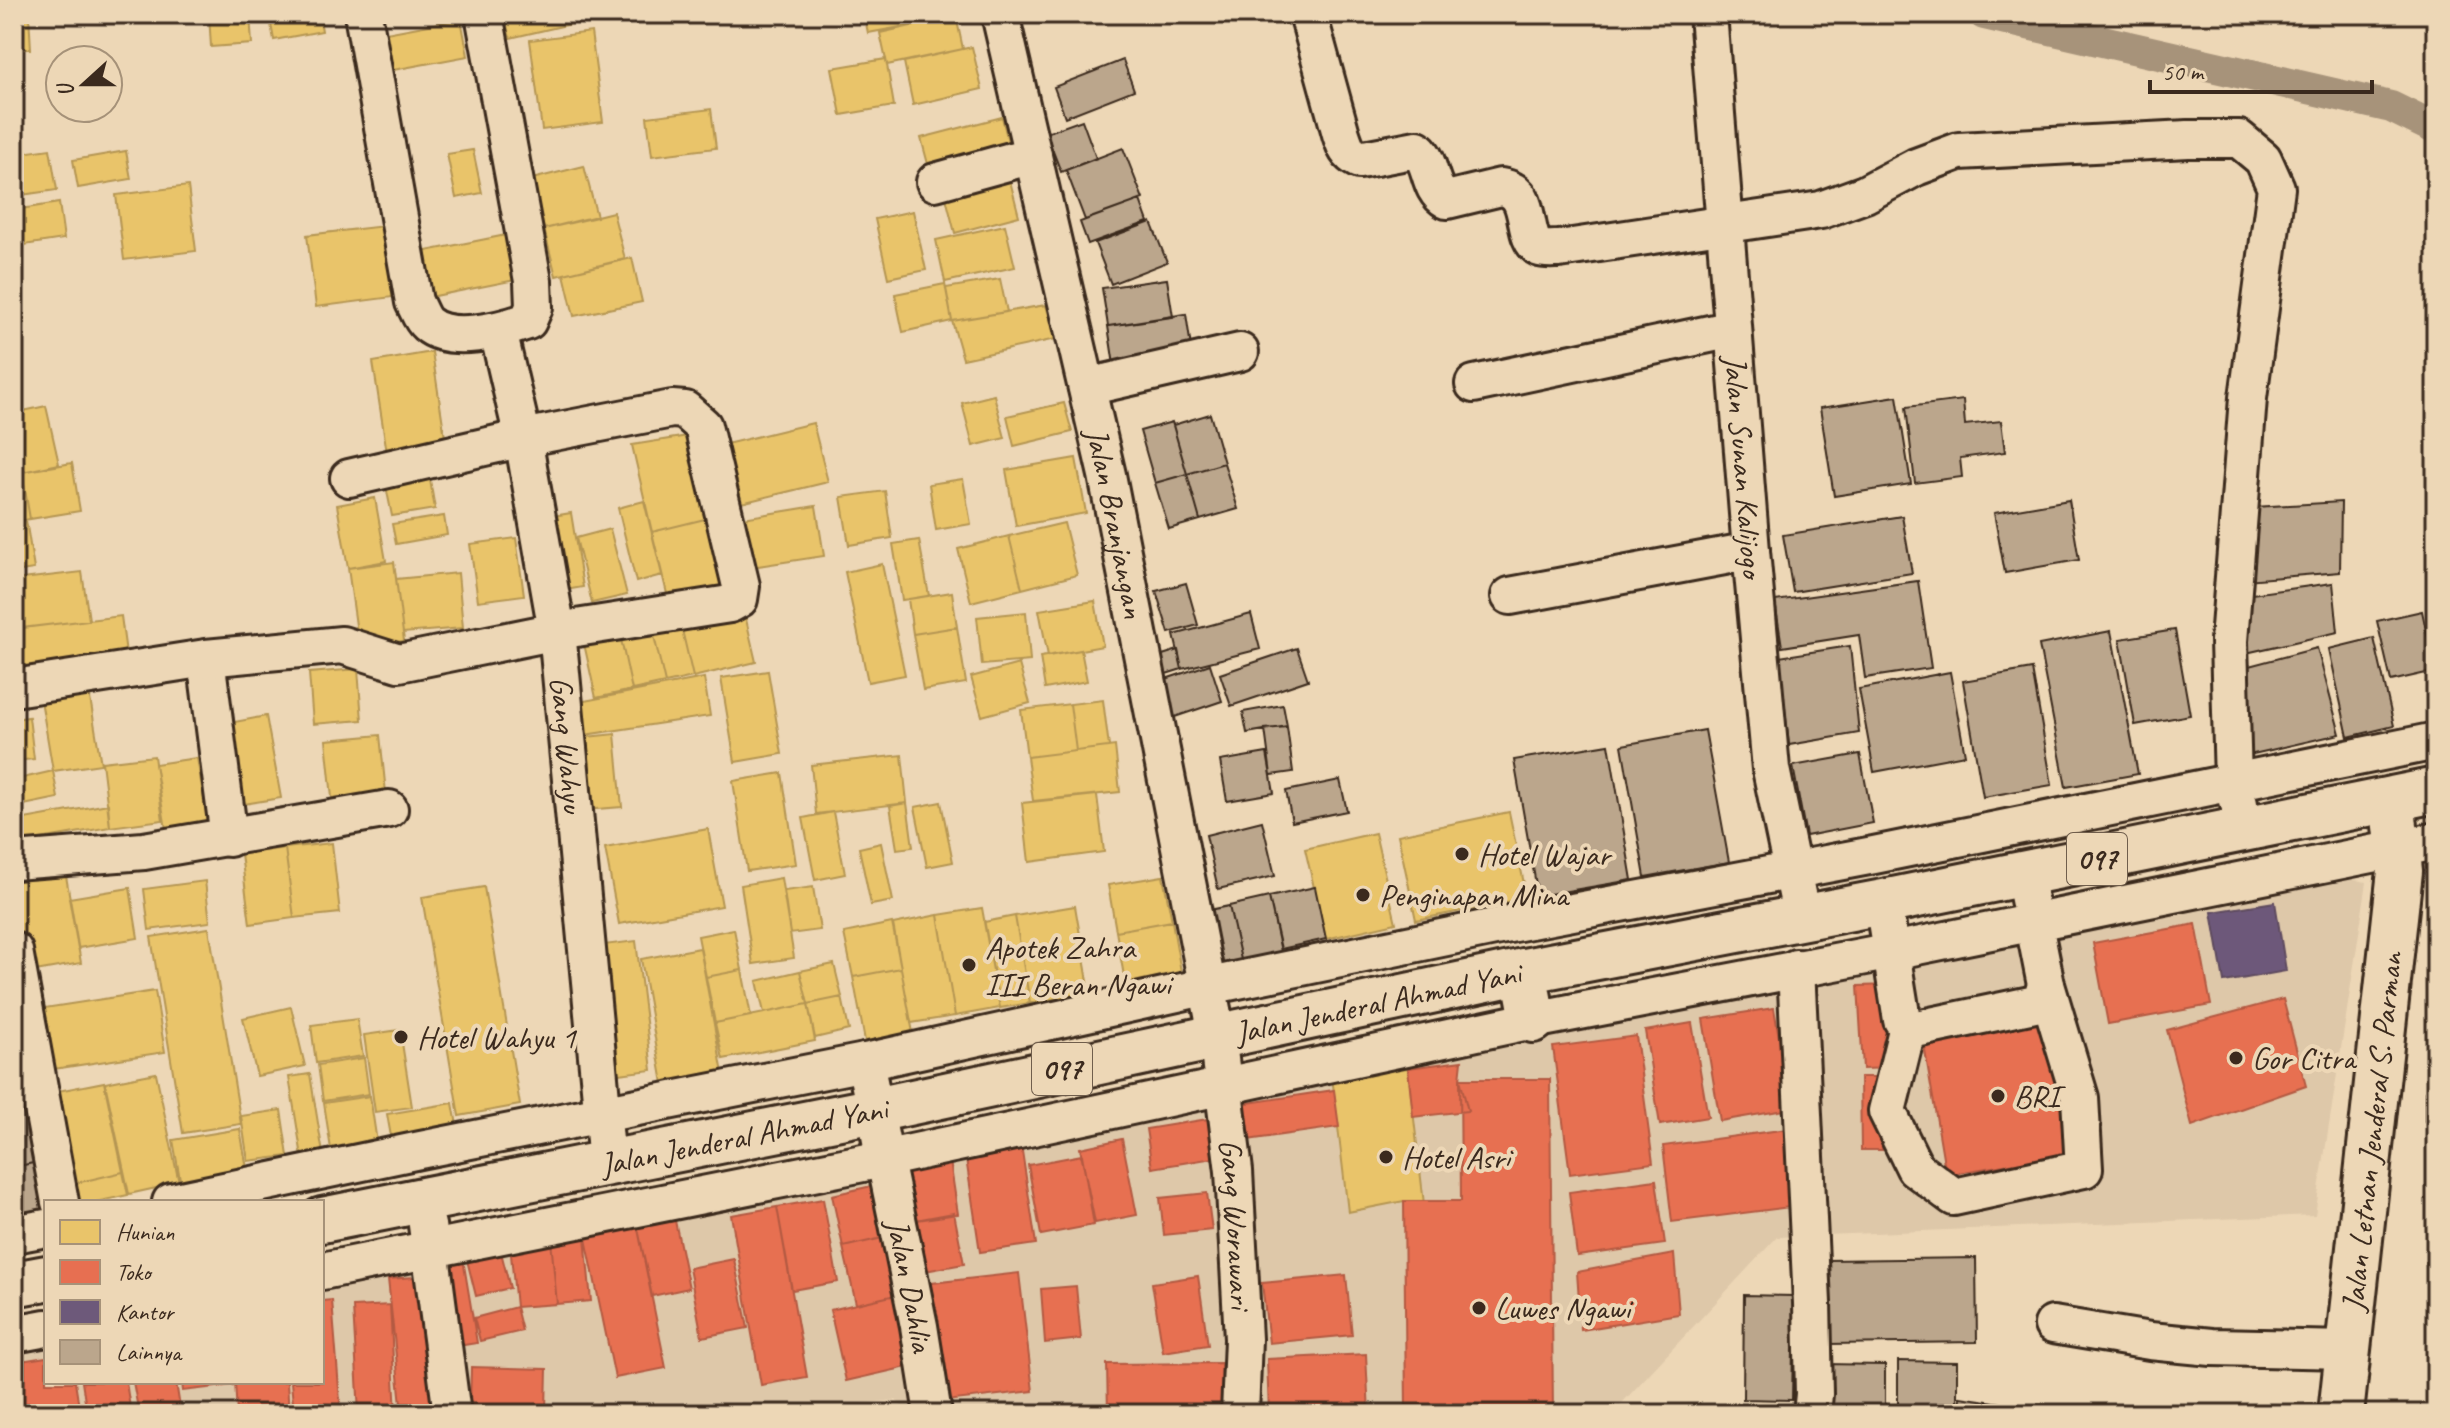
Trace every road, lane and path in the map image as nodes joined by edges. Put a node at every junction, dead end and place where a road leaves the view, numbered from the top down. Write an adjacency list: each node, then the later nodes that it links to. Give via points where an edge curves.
1 (363, 14): 10 (street, via 414,302 425,323 445,334)
2 (484, 14): 10 (street, via 533,281 534,307 528,321)
3 (1000, 14): 6 (street, Jalan Branjangan)
4 (1308, 14): 8 (street, via 1352,157 1417,149 1435,189 1447,200 1510,188 1520,196 1541,248)
5 (1708, 14): 8 (street, Jalan Sunan Kalijogo)
6 (1033, 155): 7 (street); 13 (street, Jalan Branjangan)
7 (935, 182)
8 (1726, 224): 9 (street, Jalan Sunan Kalijogo); 22 (street, via 1821,210 1959,151 2239,139 2263,159 2276,188 2248,398 2229,641)
9 (1733, 329): 12 (street); 16 (street, Jalan Sunan Kalijogo)
10 (498, 331): 14 (street, Gang Wahyu)
11 (1240, 352): 13 (street)
12 (1474, 384)
13 (1087, 387): 40 (street, Jalan Branjangan)
14 (523, 438): 15 (street); 18 (street, Gang Wahyu); 18 (street, via 685,410 703,426 741,586 739,599 730,604)
15 (349, 478)
16 (1751, 551): 17 (street); 30 (street, Jalan Sunan Kalijogo, via 1771,769)
17 (1510, 596)
18 (557, 631): 19 (street, via 399,663 342,645); 47 (street, Gang Wahyu)
19 (206, 658): 20 (street); 27 (street)
20 (14, 688)
21 (2436, 741): 22 (street)
22 (2233, 782): 26 (street); 30 (street)
23 (2436, 790): 24 (main road, Jalan Jenderal Ahmad Yani / 097)
24 (2392, 799): 26 (main road, Jalan Jenderal Ahmad Yani / 097); 28 (main road, Jalan Letnan Jenderal S. Parman)
25 (389, 809): 27 (street)
26 (2245, 829): 31 (main road, Jalan Jenderal Ahmad Yani / 097)
27 (229, 838): 29 (street)
28 (2418, 845): 34 (street); 63 (main road, Jalan Letnan Jenderal S. Parman, via 2400,871)
29 (14, 861)
30 (1792, 869): 33 (street, Jalan Sunan Kalijogo); 40 (street)
31 (2024, 874): 32 (main road, Jalan Jenderal Ahmad Yani / 097); 34 (street)
32 (1883, 902): 33 (main road, Jalan Jenderal Ahmad Yani / 097); 36 (street)
33 (1802, 918): 38 (main road, Jalan Jenderal Ahmad Yani / 097)
34 (2034, 922): 36 (street); 39 (street)
35 (14, 951): 51 (street)
36 (1892, 951): 37 (street); 42 (street, via 1902,1020)
37 (1796, 968): 41 (street); 67 (street)
38 (1524, 971): 41 (main road); 43 (main road, Jalan Jenderal Ahmad Yani / 097)
39 (2046, 985): 42 (street, via 2035,1004 1916,1029); 42 (street, via 2080,1098 2084,1169 1954,1197 1915,1168 1887,1111)
40 (1209, 986): 43 (street, Jalan Branjangan); 44 (street)
41 (1533, 1020): 45 (street)
42 (1908, 1026)
43 (1217, 1035): 45 (street, Gang Worawari); 46 (main road, Jalan Jenderal Ahmad Yani / 097)
44 (865, 1062): 46 (street, Jalan Dahlia); 47 (street)
45 (1225, 1085): 48 (street); 66 (street, Gang Worawari, via 1242,1325)
46 (875, 1110): 48 (street, Jalan Dahlia); 49 (main road, Jalan Jenderal Ahmad Yani / 097)
47 (601, 1114): 49 (street, Gang Wahyu); 52 (street)
48 (883, 1159): 56 (street); 65 (street, Jalan Dahlia)
49 (607, 1162): 50 (main road, Jalan Jenderal Ahmad Yani / 097)
50 (422, 1199): 53 (main road, Jalan Jenderal Ahmad Yani / 097); 56 (street)
51 (60, 1200)
52 (181, 1200)
53 (324, 1220)
54 (44, 1228): 55 (street)
55 (14, 1234)
56 (432, 1248): 57 (street); 64 (street)
57 (324, 1271)
58 (44, 1278): 59 (main road)
59 (14, 1284)
60 (2053, 1325): 63 (street, via 2212,1347)
61 (44, 1328): 62 (street)
62 (14, 1334)
63 (2349, 1350): 68 (main road, Jalan Letnan Jenderal S. Parman)
64 (452, 1414)
65 (933, 1414)
66 (1240, 1414)
67 (1812, 1414)
68 (2341, 1414)

